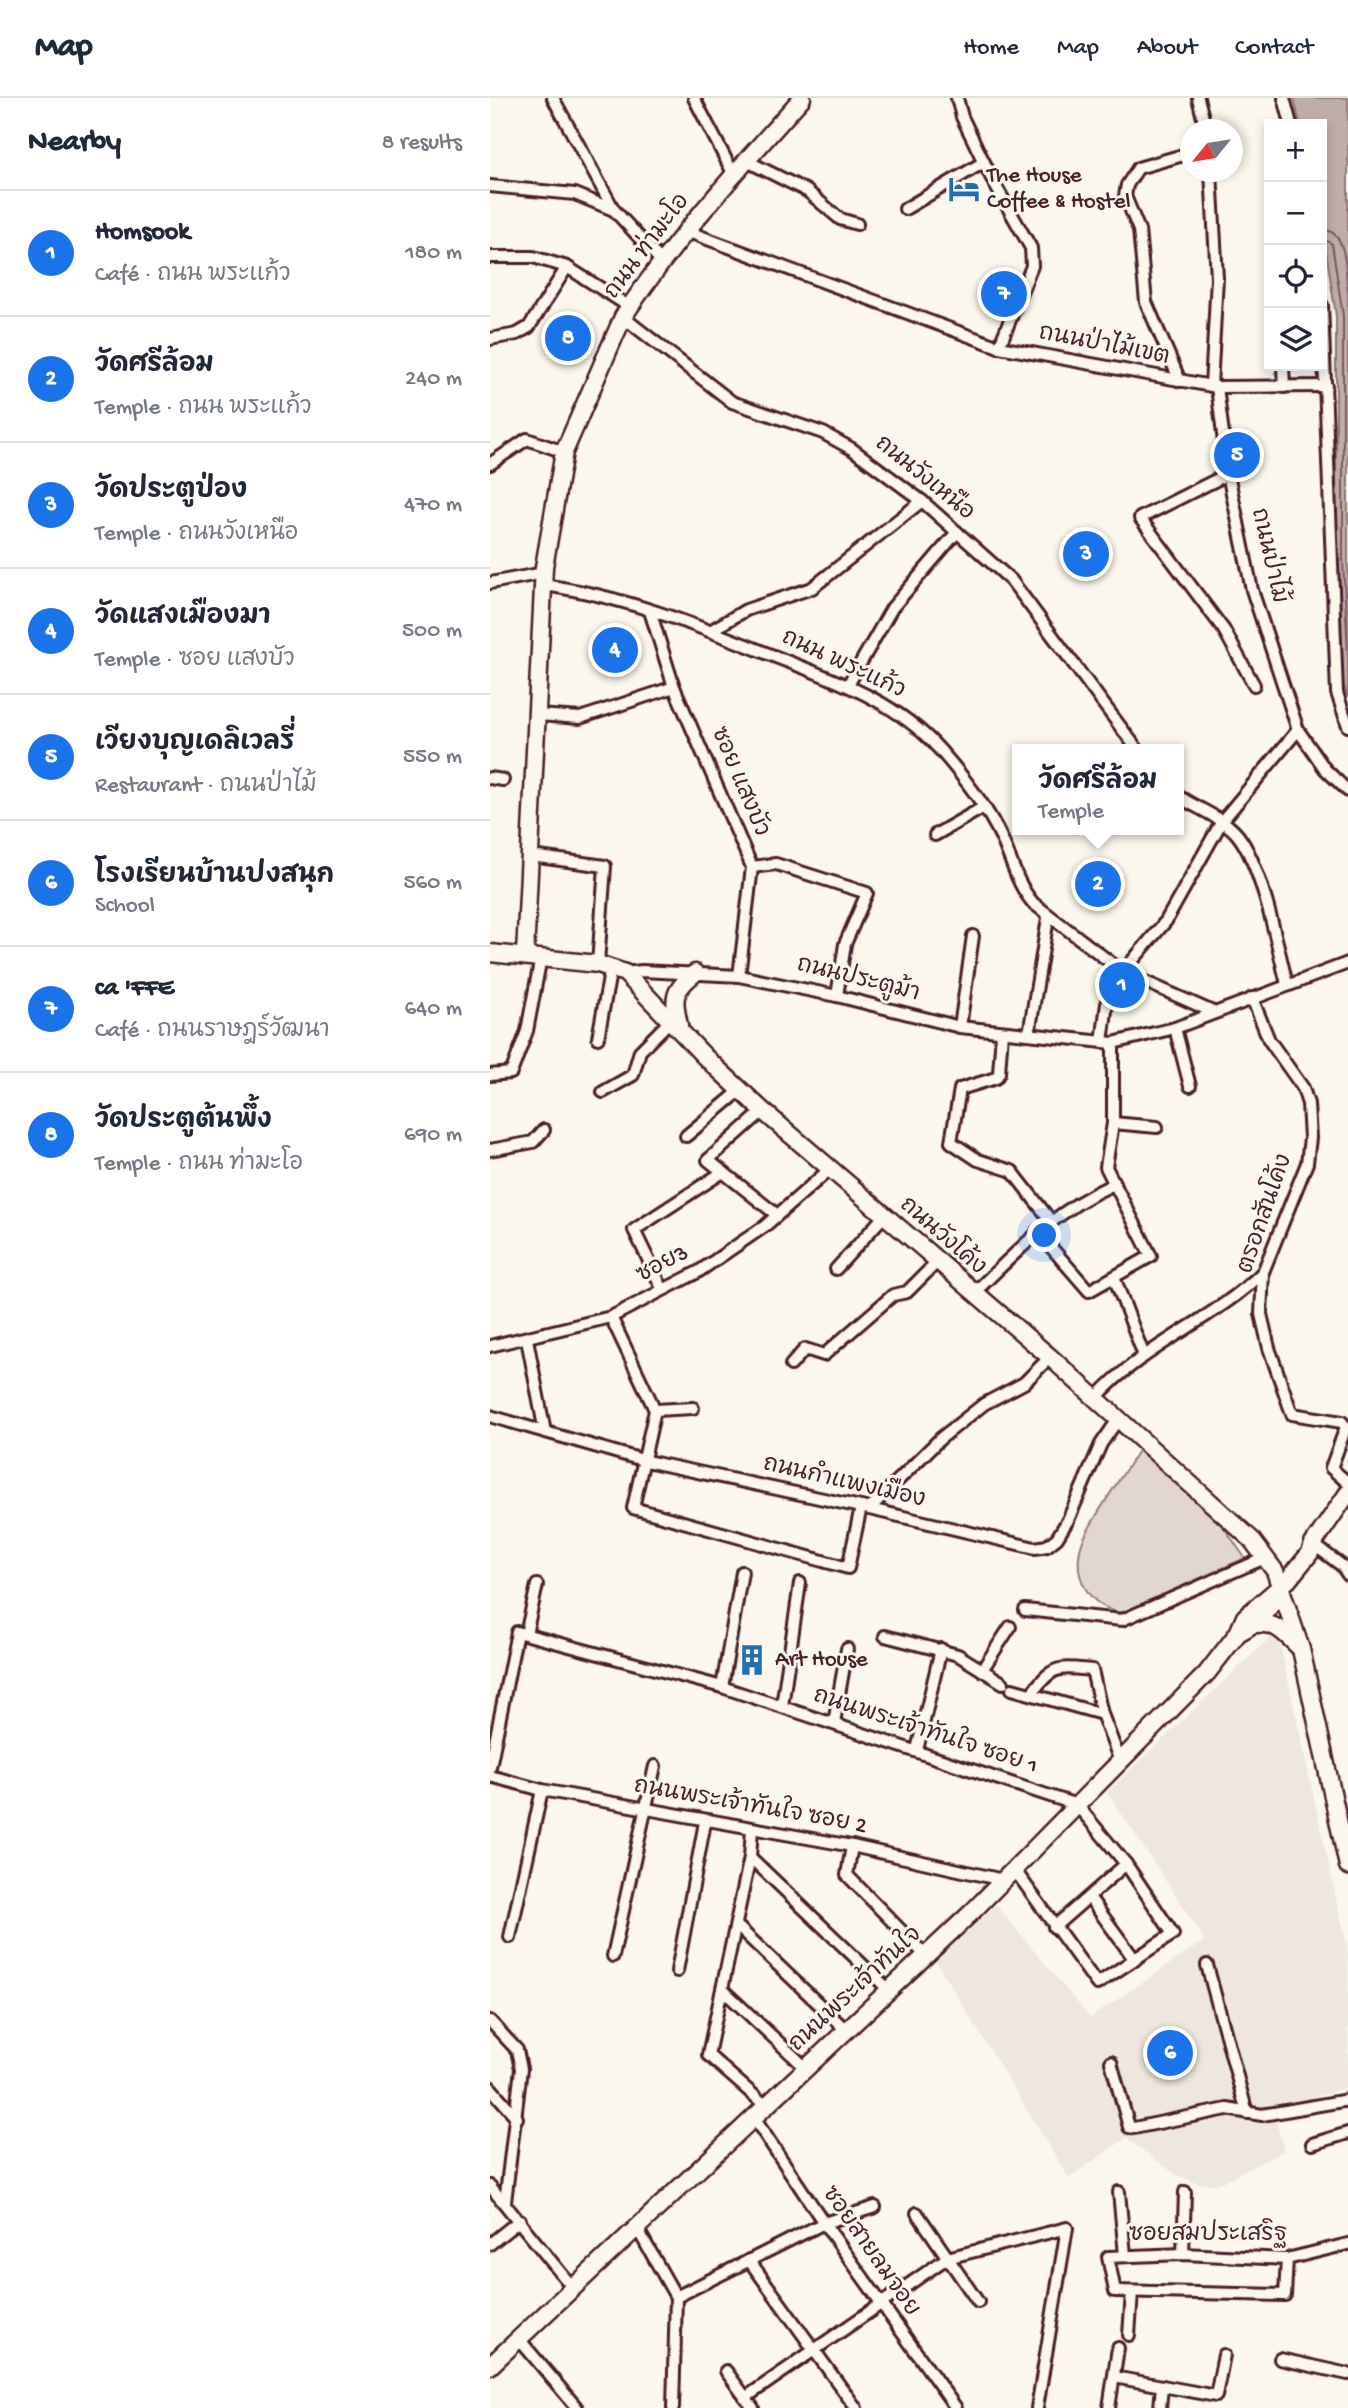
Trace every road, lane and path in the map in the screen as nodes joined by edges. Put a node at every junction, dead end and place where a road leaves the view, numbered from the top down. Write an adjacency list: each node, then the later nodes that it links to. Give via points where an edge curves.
1 (553, 98): 16 (street)
2 (694, 98): 12 (street)
3 (802, 98): 10 (street, ถนน ท่ามะโอ)
4 (1198, 98): 7 (street)
5 (1284, 98): 8 (street)
6 (961, 100): 11 (street)
7 (1203, 119)
8 (1290, 119)
9 (1180, 156): 27 (street, via 1138,168 1125,196 1139,230 1146,302)
10 (747, 161): 12 (street, ถนน ท่ามะโอ); 17 (street, via 807,191 840,219)
11 (984, 162): 15 (street); 25 (street, via 1031,248 1032,266)
12 (734, 175): 18 (street, ถนน ท่ามะโอ)
13 (1212, 182): 29 (street, ถนนป่าไม้, via 1217,278)
14 (490, 186): 16 (street, via 575,194)
15 (905, 209)
16 (614, 210): 20 (street)
17 (858, 224)
18 (686, 231): 20 (street, ถนน ท่ามะโอ); 25 (street, ถนนป่าไม้เขต)
19 (490, 257): 21 (street, ถนนวังเหนือ, via 533,257)
20 (661, 261): 23 (street, ถนน ท่ามะโอ)
21 (567, 267): 23 (street, ถนนวังเหนือ); 24 (street, via 529,327)
22 (1322, 308): 28 (street)
23 (626, 312): 31 (street, ถนน ท่ามะโอ); 34 (street, ถนนวังเหนือ, via 732,402 823,433)
24 (490, 340)
25 (999, 347): 27 (street, ถนนป่าไม้เขต)
26 (1283, 371): 30 (street)
27 (1180, 381): 29 (street, ถนนป่าไม้เขต)
28 (1326, 386): 30 (street, ถนนป่าไม้เขต); 44 (street, via 1337,693)
29 (1214, 387): 30 (street, ถนนป่าไม้เขต); 33 (street, ถนนป่าไม้)
30 (1284, 387)
31 (564, 452): 32 (street, via 527,439); 36 (street, ถนน ท่ามะโอ)
32 (490, 464)
33 (1228, 474): 41 (street, via 1140,518 1224,630); 45 (street, ถนนป่าไม้, via 1252,590)
34 (922, 501): 35 (street, ถนนวังเหนือ); 39 (street, via 812,588 746,610)
35 (957, 532): 40 (street, via 892,608); 46 (street, ถนนวังเหนือ, via 1011,580)
36 (543, 579): 37 (street, ถนน พระแก้ว); 38 (street, ถนน พระแก้ว, via 616,597); 43 (street, ถนน ท่ามะโอ)
37 (490, 583)
38 (650, 611): 39 (street, ถนน พระแก้ว); 42 (street, ซอย แสงบัว)
39 (710, 631): 40 (street, ถนน พระแก้ว)
40 (848, 685): 51 (street, ถนน พระแก้ว, via 912,722)
41 (1254, 685)
42 (674, 687): 43 (street, via 580,718); 55 (street, ซอย แสงบัว)
43 (538, 715): 54 (street, ถนน ท่ามะโอ)
44 (1348, 726)
45 (1298, 730): 49 (street, ถนนป่าไม้, via 1325,769); 52 (street)
46 (1133, 744)
47 (490, 778): 48 (street)
48 (503, 780)
49 (1348, 791)
50 (1184, 799): 52 (street)
51 (984, 807): 53 (street); 56 (street, ถนน พระแก้ว, via 1022,890)
52 (1222, 821): 63 (street, via 1166,921); 66 (street, via 1235,831 1249,856)
53 (935, 835)
54 (531, 856): 59 (street, ถนน ท่ามะโอ); 62 (street, via 605,866)
55 (752, 867): 65 (street, ซอย แสงบัว); 67 (street, via 776,864 867,893 845,944)
56 (1048, 918): 61 (street, ถนน พระแก้ว); 74 (street)
57 (973, 936): 71 (street)
58 (490, 953): 59 (street, ถนนประตูม้า)
59 (533, 956): 62 (street, ถนนประตูม้า); 77 (street, via 519,1057 511,1073)
60 (1348, 963): 66 (street, ถนนประตูม้า)
61 (1112, 965): 63 (street, ถนน พระแก้ว); 76 (street)
62 (611, 968): 64 (street, ถนนประตูม้า); 70 (street, ถนนวังโค้ง); 75 (street)
63 (1123, 972): 69 (street, ถนน พระแก้ว)
64 (695, 973): 65 (street, ถนนประตูม้า); 70 (street, via 676,994)
65 (739, 976): 67 (street, ถนนประตูม้า)
66 (1287, 984): 68 (street, ถนนประตูม้า)
67 (836, 996): 71 (street, ถนนประตูม้า)
68 (1252, 998): 69 (street, ถนนประตูม้า); 96 (street, ตรอกสันโค้ง, via 1269,1040 1303,1088 1310,1138 1307,1163)
69 (1213, 1012): 72 (street, ถนนประตูม้า)
70 (676, 1023): 79 (street, ถนนวังโค้ง); 80 (street, via 640,1051 633,1075)
71 (960, 1027): 73 (street, ถนนประตูม้า)
72 (1175, 1028): 76 (street, ถนนประตูม้า); 78 (street)
73 (1002, 1032): 74 (street, ถนนประตูม้า); 92 (street, via 999,1073 960,1089 951,1142 978,1160 1012,1171)
74 (1029, 1034): 76 (street, ถนนประตูม้า)
75 (598, 1038)
76 (1107, 1042): 82 (street)
77 (490, 1075)
78 (1190, 1086)
79 (741, 1090): 81 (street, ถนนวังโค้ง); 85 (street)
80 (603, 1092)
81 (763, 1111): 87 (street, ถนนวังโค้ง); 88 (street, via 708,1160)
82 (1113, 1123): 83 (street); 89 (street, via 1106,1167)
83 (1157, 1127)
84 (544, 1130): 86 (street, via 533,1142)
85 (686, 1136)
86 (490, 1150)
87 (830, 1169): 90 (street, ซอย3); 91 (street, ถนนวังโค้ง)
88 (723, 1172): 90 (street); 98 (street, via 634,1230)
89 (1114, 1184): 92 (street, via 1076,1202); 97 (street, via 1151,1256)
90 (777, 1214): 98 (street, ซอย3, via 698,1272)
91 (884, 1216): 94 (street, ถนนวังโค้ง); 95 (street)
92 (1051, 1221): 93 (street)
93 (1037, 1231): 97 (street, via 1089,1291); 99 (street)
94 (937, 1262): 99 (street, ถนนวังโค้ง); 105 (street, via 907,1292 893,1295 824,1355 806,1349)
95 (836, 1269)
96 (1263, 1272): 103 (street, via 1226,1303); 111 (street, ตรอกสันโค้ง, via 1261,1314 1292,1415)
97 (1114, 1277): 103 (street)
98 (662, 1288): 100 (street, ซอย3)
99 (972, 1294): 104 (street, ถนนวังโค้ง)
100 (611, 1317): 101 (street, ซอย3); 108 (street)
101 (527, 1339): 102 (street, ซอย3); 112 (street)
102 (490, 1346)
103 (1144, 1356): 106 (street, via 1119,1372)
104 (1050, 1357): 106 (street, ถนนวังโค้ง); 116 (street, via 1024,1383 984,1404 941,1437)
105 (791, 1365)
106 (1096, 1398): 110 (street, ถนนวังโค้ง)
107 (692, 1408): 108 (street)
108 (655, 1410): 113 (street)
109 (490, 1416): 112 (street, ถนนกำแพงเมือง)
110 (1119, 1418): 116 (street, ถนนกำแพงเมือง, via 1101,1444 1068,1520 1047,1546 988,1539); 117 (street, ถนนวังโค้ง)
111 (1347, 1421): 114 (street, ตรอกสันโค้ง, via 1331,1468)
112 (545, 1432): 113 (street, ถนนกำแพงเมือง)
113 (646, 1461): 116 (street, ถนนกำแพงเมือง); 116 (street, via 633,1508 848,1569)
114 (1348, 1483)
115 (1348, 1493): 118 (street)
116 (865, 1508)
117 (1239, 1526): 119 (street, ถนนวังโค้ง); 124 (street, ถนนวังโค้ง, via 1275,1571)
118 (1312, 1544): 120 (street); 124 (street, via 1310,1553)
119 (1258, 1560): 124 (street, ถนนวังโค้ง); 125 (street, via 1122,1620)
120 (1346, 1569)
121 (743, 1572): 135 (street)
122 (800, 1583): 137 (street)
123 (537, 1585): 128 (street)
124 (1281, 1586): 126 (street, ถนนพระเจ้าทันใจ, via 1275,1604); 129 (street, ถนนพระเจ้าทันใจ, via 1245,1617); 133 (street)
125 (1025, 1610)
126 (1255, 1624): 129 (street, ถนนพระเจ้าทันใจ); 133 (street, via 1278,1627)
127 (1010, 1627): 134 (street)
128 (522, 1633): 135 (street, ถนนพระเจ้าทันใจ ซอย 1); 143 (street)
129 (1238, 1633): 141 (street, ถนนพระเจ้าทันใจ, via 1207,1672)
130 (885, 1636): 131 (street)
131 (941, 1648): 134 (street); 140 (street)
132 (847, 1649): 139 (street)
133 (1301, 1649): 150 (street)
134 (982, 1670): 136 (street)
135 (722, 1687): 137 (street, ถนนพระเจ้าทันใจ ซอย 1)
136 (1031, 1694): 138 (street); 138 (street, via 1048,1672 1058,1667 1092,1670)
137 (782, 1706): 139 (street, ถนนพระเจ้าทันใจ ซอย 1)
138 (1102, 1714): 141 (street)
139 (834, 1723): 140 (street, ถนนพระเจ้าทันใจ ซอย 1)
140 (917, 1749): 146 (street, ถนนพระเจ้าทันใจ ซอย 1)
141 (1120, 1761): 146 (street, ถนนพระเจ้าทันใจ)
142 (655, 1766): 147 (street)
143 (490, 1767)
144 (490, 1776): 145 (street, ถนนพระเจ้าทันใจ ซอย 2)
145 (542, 1790): 147 (street, ถนนพระเจ้าทันใจ ซอย 2); 159 (street)
146 (1077, 1805): 153 (street); 155 (street, ถนนพระเจ้าทันใจ)
147 (646, 1809): 148 (street, ถนนพระเจ้าทันใจ ซอย 2); 160 (street)
148 (705, 1822): 149 (street, ถนนพระเจ้าทันใจ ซอย 2); 164 (street)
149 (752, 1829): 151 (street, ถนนพระเจ้าทันใจ ซอย 2); 152 (street)
150 (1346, 1844): 154 (street)
151 (852, 1846): 155 (street, ถนนพระเจ้าทันใจ ซอย 2); 161 (street, via 847,1875)
152 (750, 1857): 157 (street); 166 (street)
153 (1126, 1864): 156 (street); 162 (street, via 1172,1934)
154 (1348, 1866)
155 (1009, 1874): 158 (street); 161 (street, ถนนพระเจ้าทันใจ)
156 (1089, 1897): 158 (street); 162 (street)
157 (736, 1925): 165 (street); 168 (street)
158 (1054, 1927): 162 (street, via 1097,1984)
159 (510, 1937)
160 (613, 1956)
161 (926, 1956): 166 (street, ถนนพระเจ้าทันใจ)
162 (1135, 1960)
163 (1207, 1965): 174 (street)
164 (677, 1971)
165 (723, 1990): 170 (street); 173 (street, via 708,2055)
166 (889, 1990): 168 (street, ถนนพระเจ้าทันใจ)
167 (490, 2021): 175 (street, via 517,2050 521,2069)
168 (846, 2030): 170 (street, ถนนพระเจ้าทันใจ)
169 (1111, 2062): 174 (street, via 1129,2127 1227,2109)
170 (806, 2068): 173 (street, ถนนพระเจ้าทันใจ)
171 (490, 2087): 175 (street)
172 (1348, 2100): 174 (street, via 1262,2115)
173 (766, 2106): 176 (street, ถนนพระเจ้าทันใจ)
174 (1247, 2113)
175 (517, 2118): 182 (street)
176 (754, 2118): 186 (street, ซอยสายลมจอย); 187 (street, ถนนพระเจ้าทันใจ)
177 (1348, 2133): 178 (street)
178 (1312, 2144)
179 (490, 2186): 182 (street)
180 (1119, 2192): 191 (street)
181 (1185, 2192): 190 (street)
182 (505, 2202): 185 (street)
183 (875, 2207): 186 (street)
184 (917, 2213): 192 (street)
185 (520, 2220): 188 (street); 195 (street)
186 (824, 2223): 194 (street); 199 (street, ซอยสายลมจอย)
187 (637, 2228): 195 (street, ถนนพระเจ้าทันใจ); 197 (street)
188 (490, 2244)
189 (1348, 2244): 193 (street, ซอยสมประเสริฐ)
190 (1183, 2254): 191 (street, ซอยสมประเสริฐ); 193 (street, ซอยสมประเสริฐ)
191 (1125, 2255): 196 (street, ซอยสมประเสริฐ, via 1108,2257 1115,2291)
192 (947, 2258): 198 (street); 199 (street); 217 (street, via 1067,2228)
193 (1287, 2259): 196 (street, via 1285,2295)
194 (750, 2260): 197 (street); 202 (street)
195 (573, 2288): 201 (street, ถนนพระเจ้าทันใจ)
196 (1132, 2292): 200 (street)
197 (676, 2297): 213 (street)
198 (978, 2302)
199 (879, 2303): 202 (street); 216 (street, ซอยสายลมจอย)
200 (1129, 2335)
201 (519, 2339): 206 (street, ถนนพระเจ้าทันใจ); 212 (street)
202 (815, 2348): 211 (street); 215 (street)
203 (1118, 2348): 209 (street)
204 (1224, 2355): 210 (street, via 1216,2396)
205 (1280, 2359): 208 (street)
206 (490, 2366)
207 (726, 2371): 211 (street)
208 (1348, 2374)
209 (1114, 2377): 210 (street); 218 (street)
210 (1162, 2386): 219 (street)
211 (746, 2398): 214 (street)
212 (577, 2408)
213 (673, 2408)
214 (753, 2408)
215 (856, 2408)
216 (956, 2408)
217 (1037, 2408)
218 (1109, 2408)
219 (1160, 2408)

